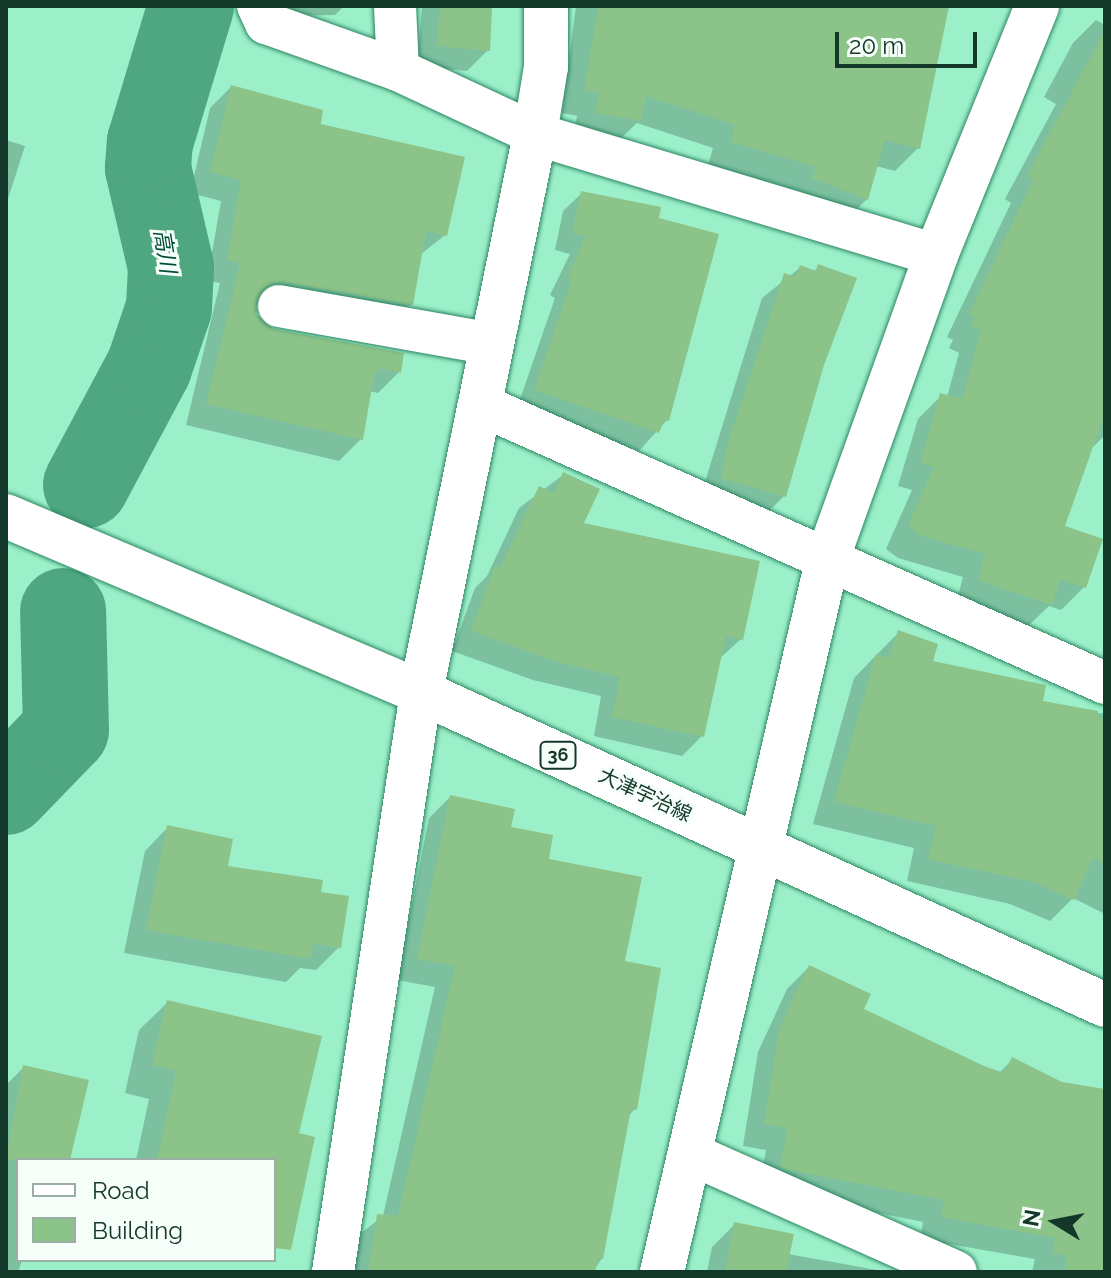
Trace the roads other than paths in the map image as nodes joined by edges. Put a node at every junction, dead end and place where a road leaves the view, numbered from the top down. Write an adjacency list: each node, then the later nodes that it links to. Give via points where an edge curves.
1 (258, 6): 5 (street, via 266,23)
2 (395, 6): 5 (street)
3 (546, 6): 6 (street, via 546,67)
4 (1037, 6): 7 (street)
5 (398, 70): 6 (street)
6 (535, 134): 7 (street); 9 (street)
7 (936, 255): 12 (street)
8 (279, 306): 9 (street)
9 (493, 344): 10 (street)
10 (481, 405): 12 (street); 14 (street)
11 (6, 516): 14 (street, 大津宇治線 / 36)
12 (828, 557): 13 (street); 15 (street)
13 (1101, 669)
14 (421, 692): 15 (street, 大津宇治線 / 36); 18 (street)
15 (761, 849): 16 (street, 大津宇治線 / 36); 17 (street)
16 (1105, 1005)
17 (691, 1154): 19 (street); 20 (street)
18 (333, 1272)
19 (662, 1272)
20 (956, 1272)

